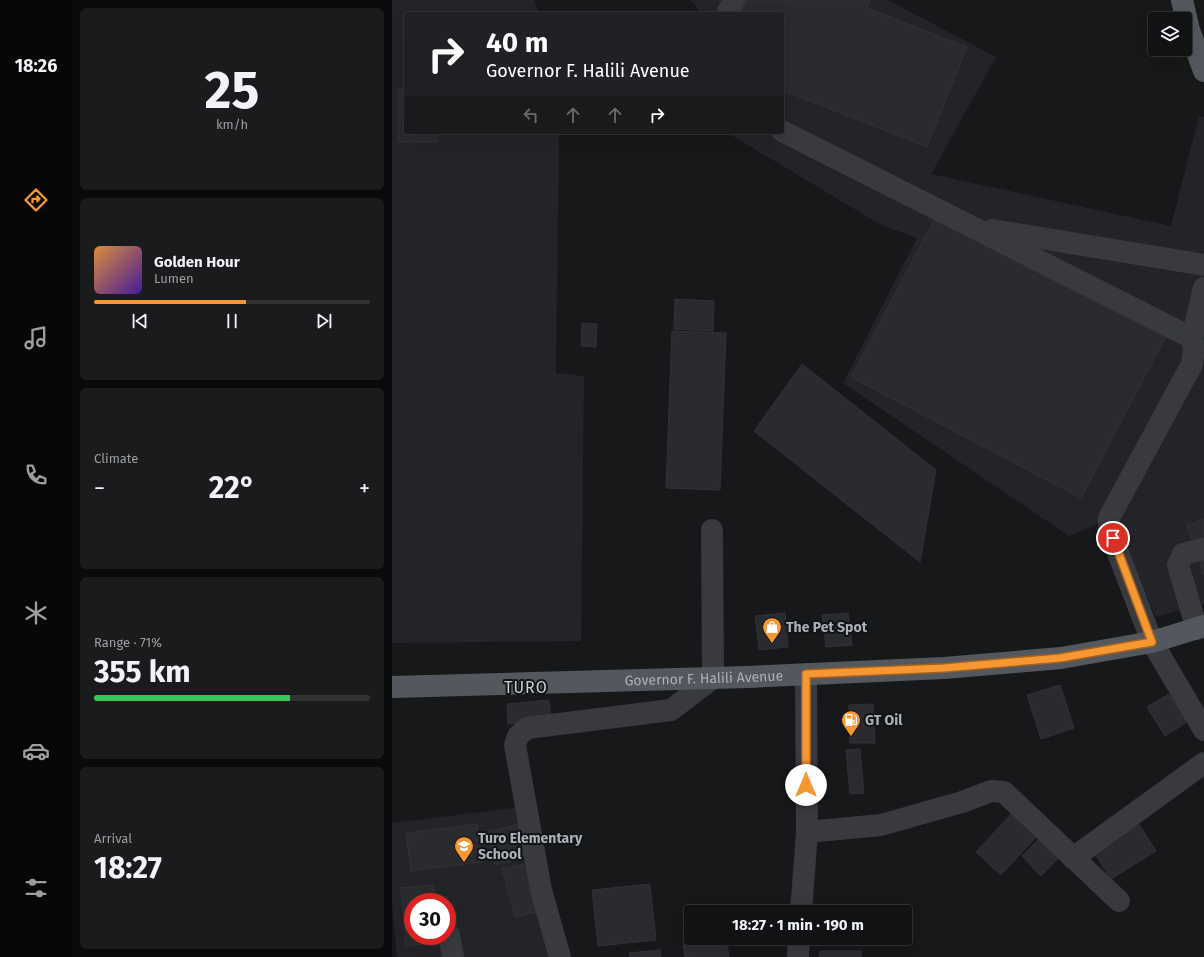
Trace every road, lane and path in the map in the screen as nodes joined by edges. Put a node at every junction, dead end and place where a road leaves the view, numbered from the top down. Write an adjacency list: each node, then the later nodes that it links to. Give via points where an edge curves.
1 (734, 0): 3 (street)
2 (1182, 0): 4 (main road, via 1189,30)
3 (728, 12)
4 (1204, 71)
5 (784, 132): 6 (street)
6 (971, 227): 7 (street); 9 (street)
7 (1204, 265)
8 (1204, 288): 9 (street)
9 (1192, 338): 13 (street, via 1192,364 1109,518 1109,529)
10 (712, 530): 15 (street)
11 (1204, 549): 12 (street, via 1183,554 1178,565)
12 (1200, 628): 13 (main road, Governor F. Halili Avenue)
13 (1152, 642): 14 (main road, Governor F. Halili Avenue, via 1060,658 944,668); 17 (street)
14 (806, 674): 15 (main road, Governor F. Halili Avenue); 19 (street)
15 (713, 678): 16 (main road, Governor F. Halili Avenue); 26 (street, via 671,710 527,728 518,736 515,745 542,890)
16 (392, 687)
17 (1204, 730)
18 (1204, 762): 20 (street)
19 (807, 832): 20 (street, via 881,825 991,791 1004,792); 22 (street)
20 (1074, 858): 21 (street)
21 (1119, 901)
22 (802, 905)
23 (450, 945): 25 (street)
24 (799, 945): 27 (street)
25 (452, 957)
26 (560, 957)
27 (798, 957)

